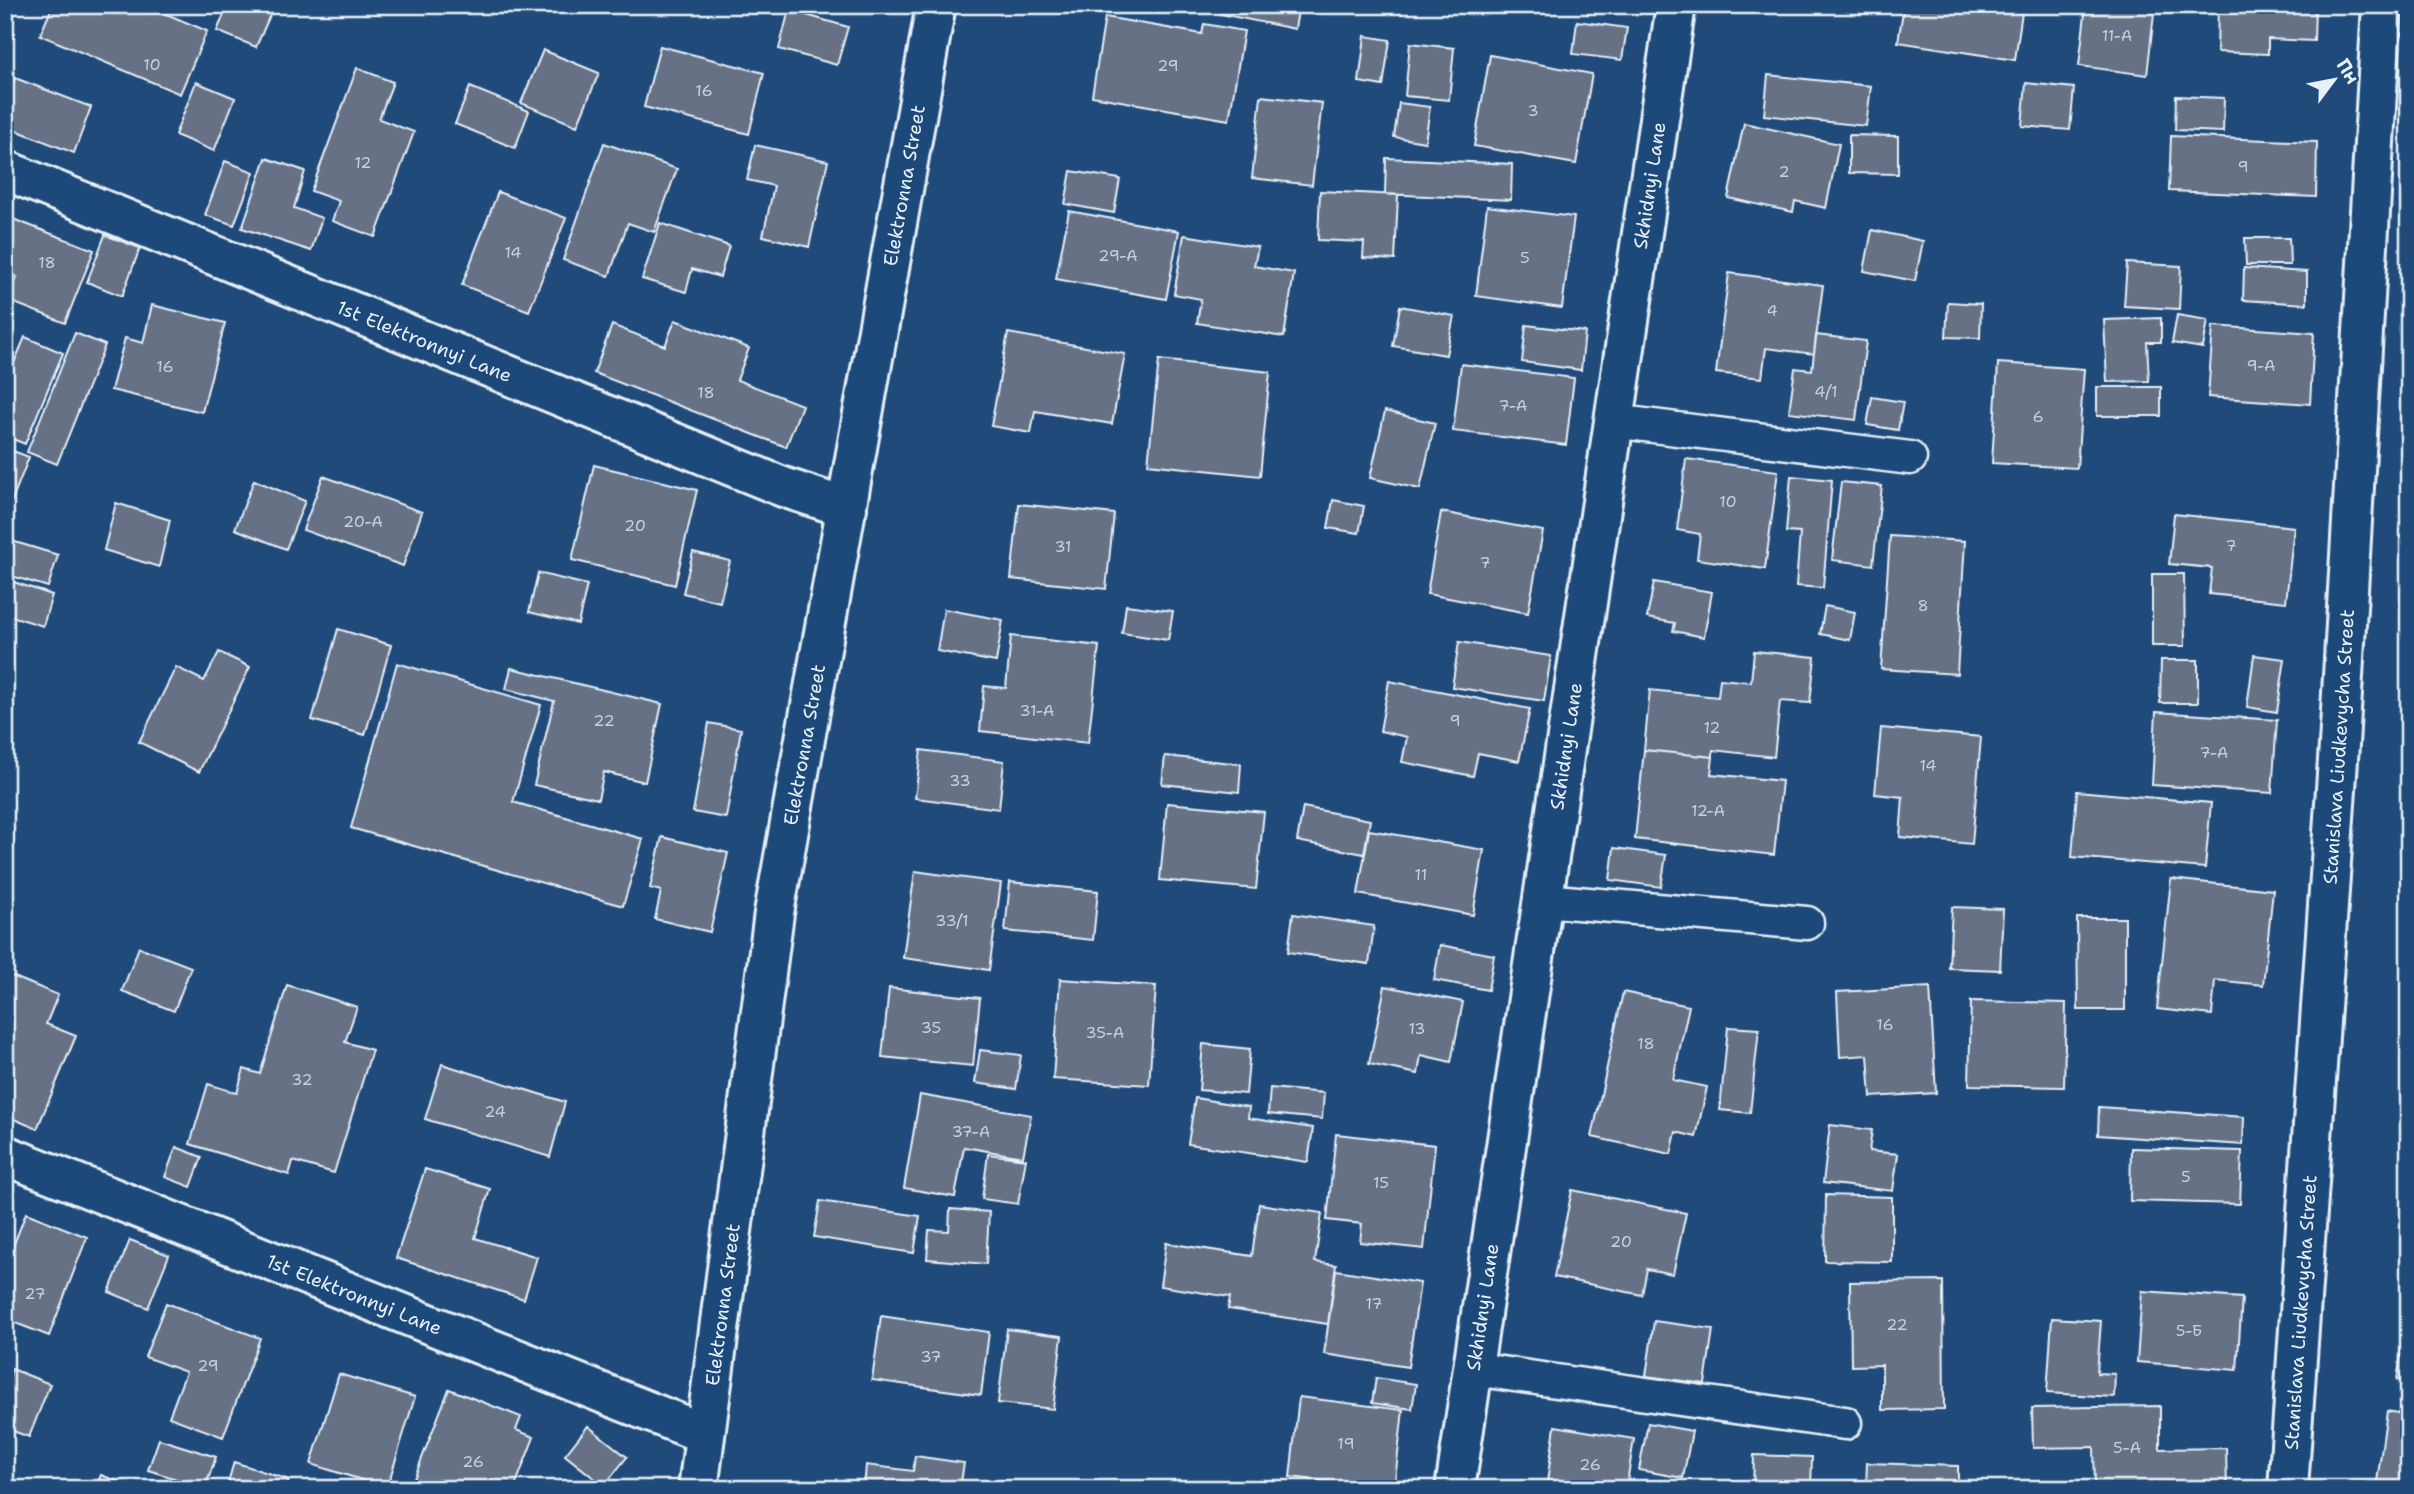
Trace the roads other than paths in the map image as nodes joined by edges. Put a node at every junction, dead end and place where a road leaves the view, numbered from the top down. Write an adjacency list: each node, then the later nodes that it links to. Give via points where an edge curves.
1 (936, 5): 7 (street, Elektronna Street)
2 (1676, 5): 5 (street, Skhidnyi Lane)
3 (2382, 5): 16 (street, Stanislava Liudkevycha Street, via 2339,745)
4 (5, 170): 7 (street, 1st Elektronnyi Lane)
5 (1613, 421): 6 (lane); 8 (street, Skhidnyi Lane)
6 (1910, 458)
7 (846, 508): 13 (street, Elektronna Street, via 775,913)
8 (1543, 900): 9 (lane); 11 (street, Skhidnyi Lane)
9 (1807, 923)
10 (5, 1155): 13 (street, 1st Elektronnyi Lane)
11 (1474, 1369): 12 (lane); 15 (street, Skhidnyi Lane)
12 (1845, 1423)
13 (705, 1434): 14 (street, Elektronna Street)
14 (698, 1489)
15 (1455, 1489)
16 (2288, 1489)

